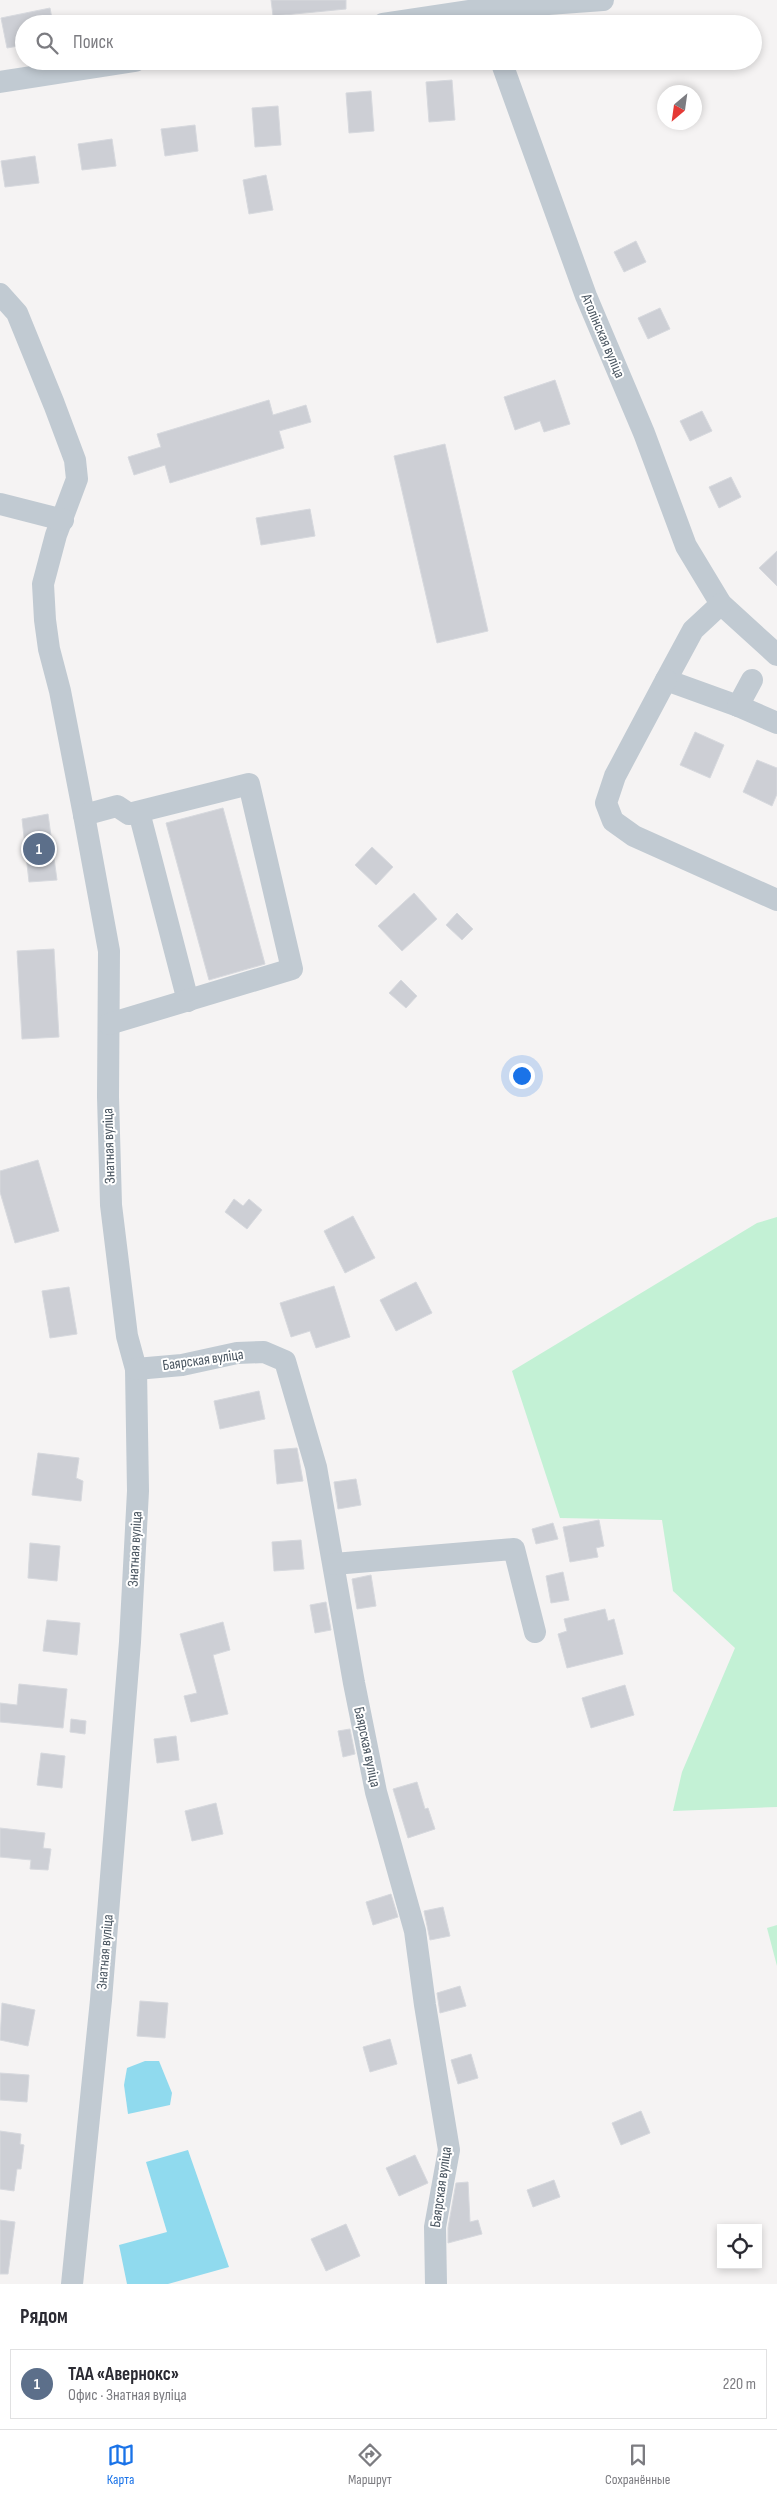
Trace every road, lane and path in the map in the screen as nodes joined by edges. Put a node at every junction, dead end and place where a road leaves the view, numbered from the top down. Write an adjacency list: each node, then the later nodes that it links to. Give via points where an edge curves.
1 (603, 0): 2 (street)
2 (482, 11): 3 (street)
3 (452, 15)
4 (77, 70): 6 (street)
5 (504, 70): 10 (street, Атолінская вуліца, via 586,296 644,432 686,546)
6 (0, 82)
7 (0, 294): 9 (street, Знатная вуліца, via 17,313 75,460 77,479)
8 (0, 504): 9 (street)
9 (62, 520): 17 (street, Знатная вуліца, via 43,584 45,620)
10 (721, 604): 11 (street, Атолінская вуліца); 12 (street, via 693,630)
11 (777, 655)
12 (666, 680): 14 (street); 18 (street, via 615,776 606,803 613,821 634,836)
13 (752, 680): 14 (street)
14 (738, 706): 15 (street)
15 (777, 723)
16 (139, 812): 17 (street, via 129,814 117,806); 19 (street); 19 (street, via 249,784 292,969)
17 (84, 815): 20 (street, Знатная вуліца, via 108,951)
18 (777, 900)
19 (188, 1001): 20 (street)
20 (109, 1024): 21 (street, Знатная вуліца, via 110,1205 127,1336)
21 (136, 1369): 22 (street, Баярская вуліца, via 264,1352 286,1361 316,1467); 24 (street, Знатная вуліца, via 138,1491 129,1652 101,2000)
22 (334, 1564): 23 (street, via 514,1549); 25 (street, Баярская вуліца, via 376,1792 415,1931 445,2117 449,2150 435,2227)
23 (535, 1632)
24 (72, 2284)
25 (436, 2284)

